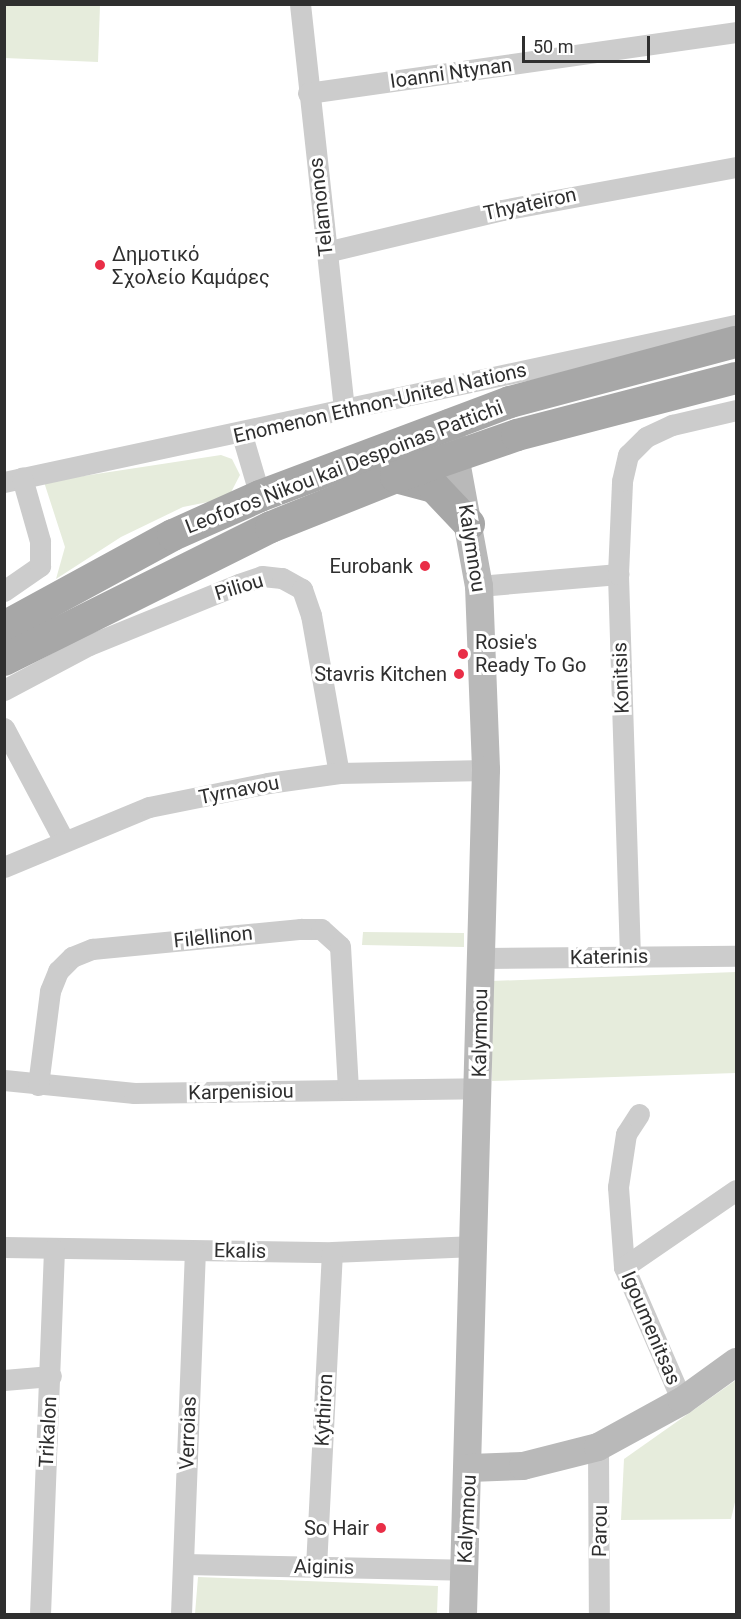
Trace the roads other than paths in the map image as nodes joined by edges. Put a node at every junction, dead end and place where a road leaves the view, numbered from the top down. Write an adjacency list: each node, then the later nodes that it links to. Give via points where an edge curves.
1 (300, 4): 3 (street, Telamonos)
2 (736, 32): 3 (street, Ioanni Ntynan)
3 (308, 93): 5 (street, Telamonos)
4 (736, 167): 5 (street, Thyateiron, via 502,210)
5 (326, 252): 9 (street, Telamonos)
6 (736, 325): 9 (street, Enomenon Ethnon-United Nations)
7 (736, 342): 11 (main road, Leoforos Nikou kai Despoinas Pattichi)
8 (736, 378): 13 (main road, Leoforos Nikou kai Despoinas Pattichi, via 674,391)
9 (344, 409): 12 (street, Enomenon Ethnon-United Nations)
10 (736, 410): 18 (street, Konitsis, via 672,425 646,437 628,455)
11 (449, 423): 13 (street, Kalymnou); 16 (main road, Leoforos Nikou kai Despoinas Pattichi)
12 (242, 435): 15 (street, Enomenon Ethnon-United Nations); 16 (street)
13 (456, 454): 14 (main road, Leoforos Nikou kai Despoinas Pattichi); 17 (street, Kalymnou)
14 (396, 477): 17 (main road, via 434,487); 22 (main road, Leoforos Nikou kai Despoinas Pattichi, via 271,527)
15 (14, 480): 20 (street, via 40,541 40,566)
16 (260, 496): 21 (main road, Leoforos Nikou kai Despoinas Pattichi, via 173,535)
17 (469, 524): 19 (street, Kalymnou)
18 (618, 574): 19 (street); 30 (street, Konitsis)
19 (479, 586): 25 (street, Kalymnou)
20 (4, 591)
21 (4, 627)
22 (4, 660)
23 (4, 690): 26 (street, Piliou, via 89,645 261,576 282,578 302,589 317,640)
24 (4, 728): 27 (street)
25 (486, 770): 26 (street, Tyrnavou); 31 (street, Kalymnou)
26 (339, 773): 27 (street, Tyrnavou, via 149,807)
27 (63, 839): 28 (street, Tyrnavou)
28 (4, 867)
29 (736, 956): 30 (street, Katerinis)
30 (630, 957): 31 (street, Katerinis)
31 (482, 958): 34 (street, Kalymnou)
32 (4, 1080): 33 (street, Karpenisiou)
33 (38, 1085): 35 (street, Karpenisiou, via 134,1093); 35 (street, Filellinon, via 50,992 58,971 72,957 92,949 311,929 332,934 345,963)
34 (479, 1088): 35 (street, Karpenisiou); 38 (street, Kalymnou)
35 (348, 1090)
36 (639, 1114): 43 (street, Igoumenitsas, via 626,1134 618,1187)
37 (736, 1190): 43 (street)
38 (476, 1246): 42 (street, Ekalis); 49 (street, Kalymnou)
39 (4, 1247): 40 (street, Ekalis)
40 (54, 1249): 41 (street, Ekalis); 45 (street, Trikalon)
41 (195, 1251): 42 (street, Ekalis); 50 (street, Verroias)
42 (332, 1252): 51 (street, Kythiron)
43 (624, 1267): 47 (street, Igoumenitsas)
44 (736, 1362): 47 (street)
45 (51, 1376): 46 (street); 53 (street, Trikalon)
46 (4, 1380)
47 (682, 1401): 48 (street)
48 (598, 1447): 49 (street, via 523,1466); 56 (street, Parou)
49 (470, 1468): 52 (street, Kalymnou)
50 (184, 1564): 51 (street, Aiginis); 54 (street, Verroias)
51 (316, 1567): 52 (street, Aiginis)
52 (464, 1570): 55 (street, Kalymnou)
53 (40, 1614)
54 (181, 1614)
55 (463, 1614)
56 (599, 1614)

